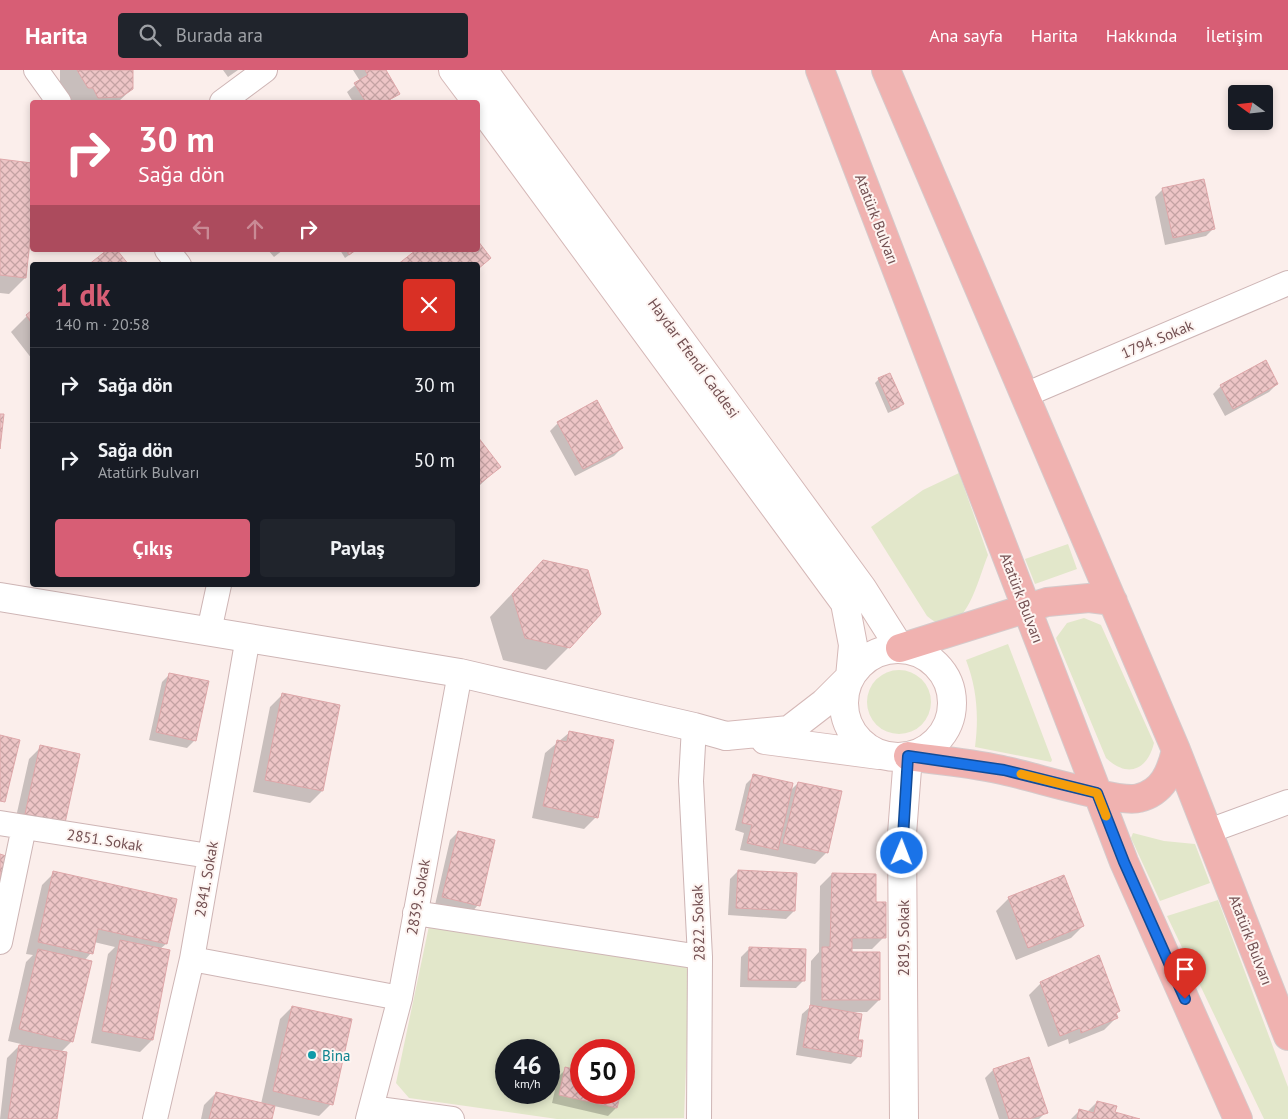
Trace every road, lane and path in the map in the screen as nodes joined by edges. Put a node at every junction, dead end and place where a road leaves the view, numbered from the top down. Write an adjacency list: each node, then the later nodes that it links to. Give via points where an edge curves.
1 (36, 70): 9 (street)
2 (265, 70): 10 (street)
3 (453, 70): 11 (main road, Haydar Efendi Caddesi)
4 (483, 70): 25 (main road, Haydar Efendi Caddesi, via 862,588)
5 (807, 70): 14 (main road)
6 (820, 70): 14 (highway, Atatürk Bulvarı)
7 (886, 70): 13 (highway, Atatürk Bulvarı)
8 (898, 70): 13 (main road)
9 (58, 100)
10 (225, 100)
11 (475, 100)
12 (480, 107): 27 (main road, Haydar Efendi Caddesi, via 843,598 852,633)
13 (948, 212): 18 (highway, Atatürk Bulvarı)
14 (884, 238): 22 (highway, Atatürk Bulvarı)
15 (169, 252): 16 (street)
16 (177, 262)
17 (1288, 284): 18 (street, 1794. Sokak)
18 (1025, 395): 21 (highway, Atatürk Bulvarı)
19 (219, 587): 23 (street)
20 (0, 597): 23 (main road)
21 (1112, 601): 22 (highway, via 1068,599); 30 (highway, Atatürk Bulvarı)
22 (1026, 610): 25 (highway); 32 (highway, Atatürk Bulvarı)
23 (209, 631): 24 (main road)
24 (248, 637): 26 (main road); 37 (street, 2841. Sokak)
25 (900, 648): 27 (main road, via 871,655); 31 (main road, via 920,653 936,663 947,680 952,699 950,718 941,736 926,749)
26 (460, 673): 28 (main road); 38 (street, 2839. Sokak)
27 (850, 677): 29 (main road, via 818,709 788,730); 31 (main road, via 844,697 846,718 855,736 870,750)
28 (694, 727): 29 (main road); 40 (street, 2822. Sokak, via 691,781)
29 (726, 736): 31 (main road)
30 (1176, 750): 32 (highway, via 1171,772 1158,789 1139,799 1118,799); 36 (highway, Atatürk Bulvarı)
31 (899, 756): 32 (highway, via 1004,770); 48 (main road, 2819. Sokak)
32 (1097, 793): 49 (highway, Atatürk Bulvarı, via 1124,862)
33 (1288, 802): 36 (street)
34 (0, 822): 35 (street, 2851. Sokak)
35 (24, 827): 37 (street, 2851. Sokak); 39 (street)
36 (1209, 831): 43 (highway, Atatürk Bulvarı)
37 (210, 856): 41 (street, 2841. Sokak)
38 (416, 913): 40 (street); 42 (street, 2839. Sokak)
39 (0, 942)
40 (700, 957): 47 (street, 2822. Sokak)
41 (192, 959): 42 (street); 45 (street, 2841. Sokak)
42 (400, 998): 44 (street, 2839. Sokak)
43 (1288, 1036)
44 (370, 1114): 46 (street)
45 (154, 1119)
46 (452, 1119)
47 (699, 1119)
48 (904, 1119)
49 (1238, 1119)

